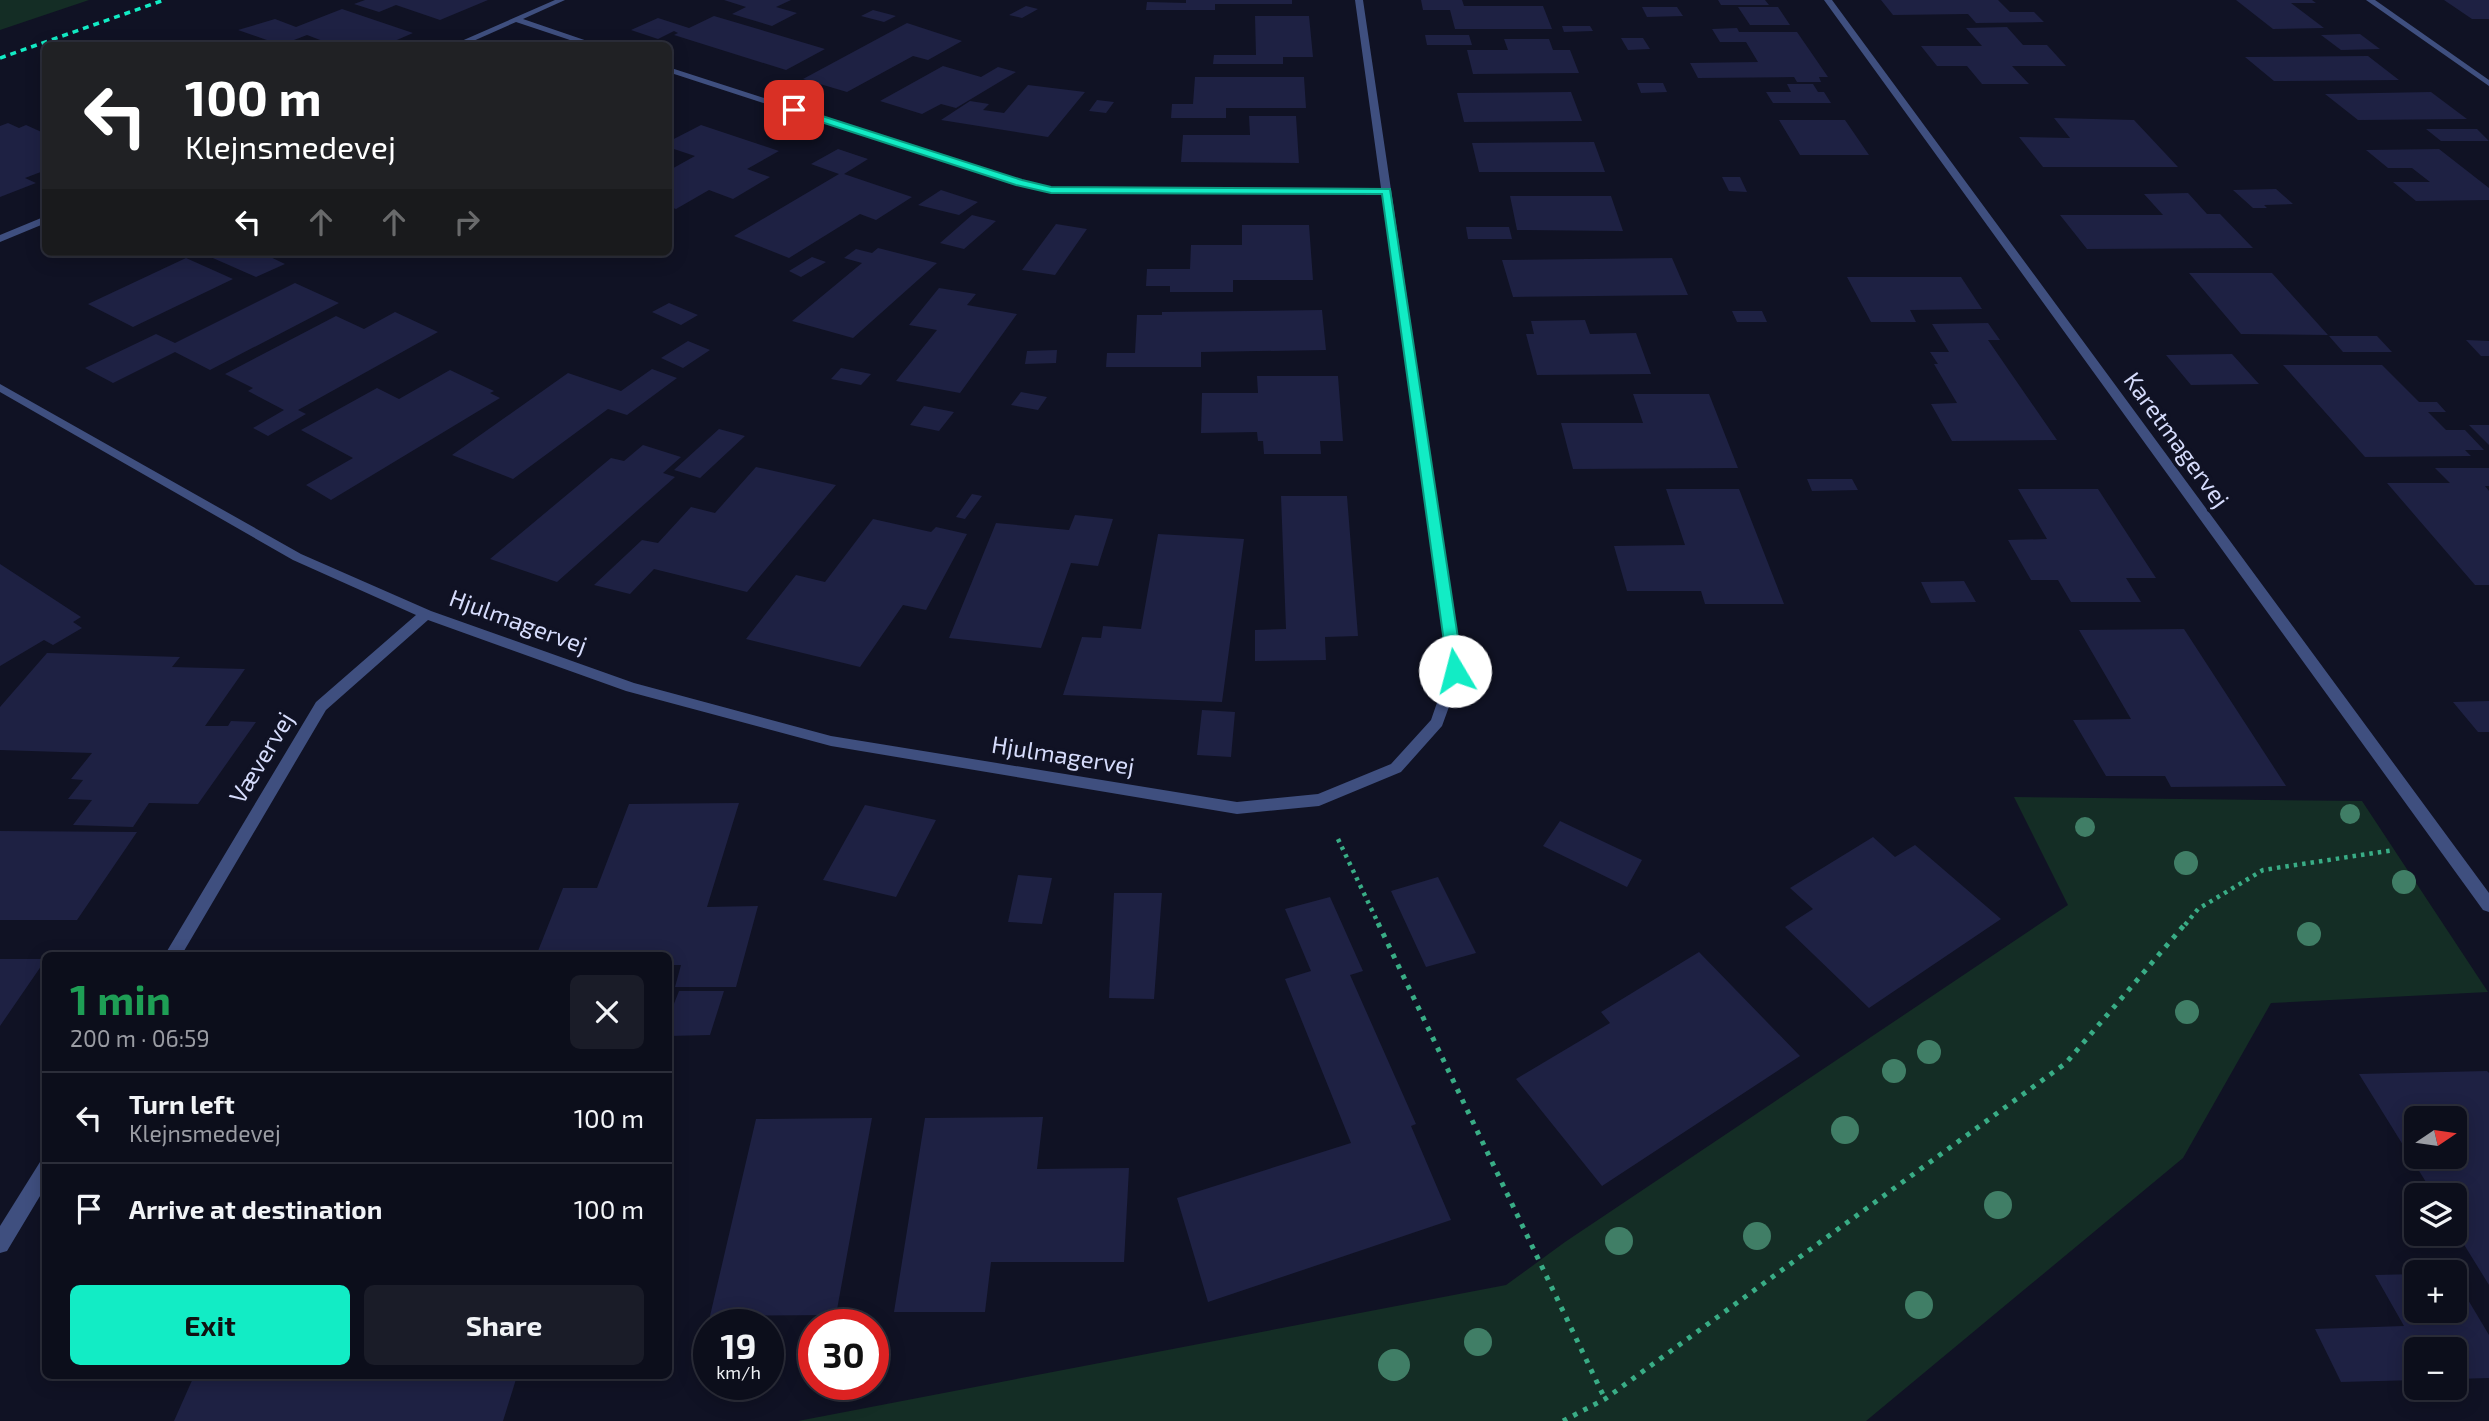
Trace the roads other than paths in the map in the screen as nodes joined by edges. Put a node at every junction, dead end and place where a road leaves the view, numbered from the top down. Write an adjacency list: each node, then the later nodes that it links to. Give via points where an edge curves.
1 (561, 0): 5 (street)
2 (1359, 0): 10 (street, Hjulmagervej)
3 (1828, 0): 15 (street, Karetmagervej)
4 (2370, 0): 9 (street)
5 (515, 19): 6 (street); 7 (street)
6 (463, 42)
7 (586, 42)
8 (672, 70): 10 (street, via 1051,190)
9 (2489, 84)
10 (1387, 191): 14 (street, Hjulmagervej, via 1455,671 1437,722 1396,768 1320,800 1237,808 831,741 631,687)
11 (42, 221): 12 (street)
12 (0, 239)
13 (0, 387): 14 (street, Hjulmagervej, via 297,557)
14 (426, 614): 16 (street, Vævervej, via 321,706)
15 (2489, 905)
16 (174, 952)
17 (42, 1175): 18 (street)
18 (0, 1244)

